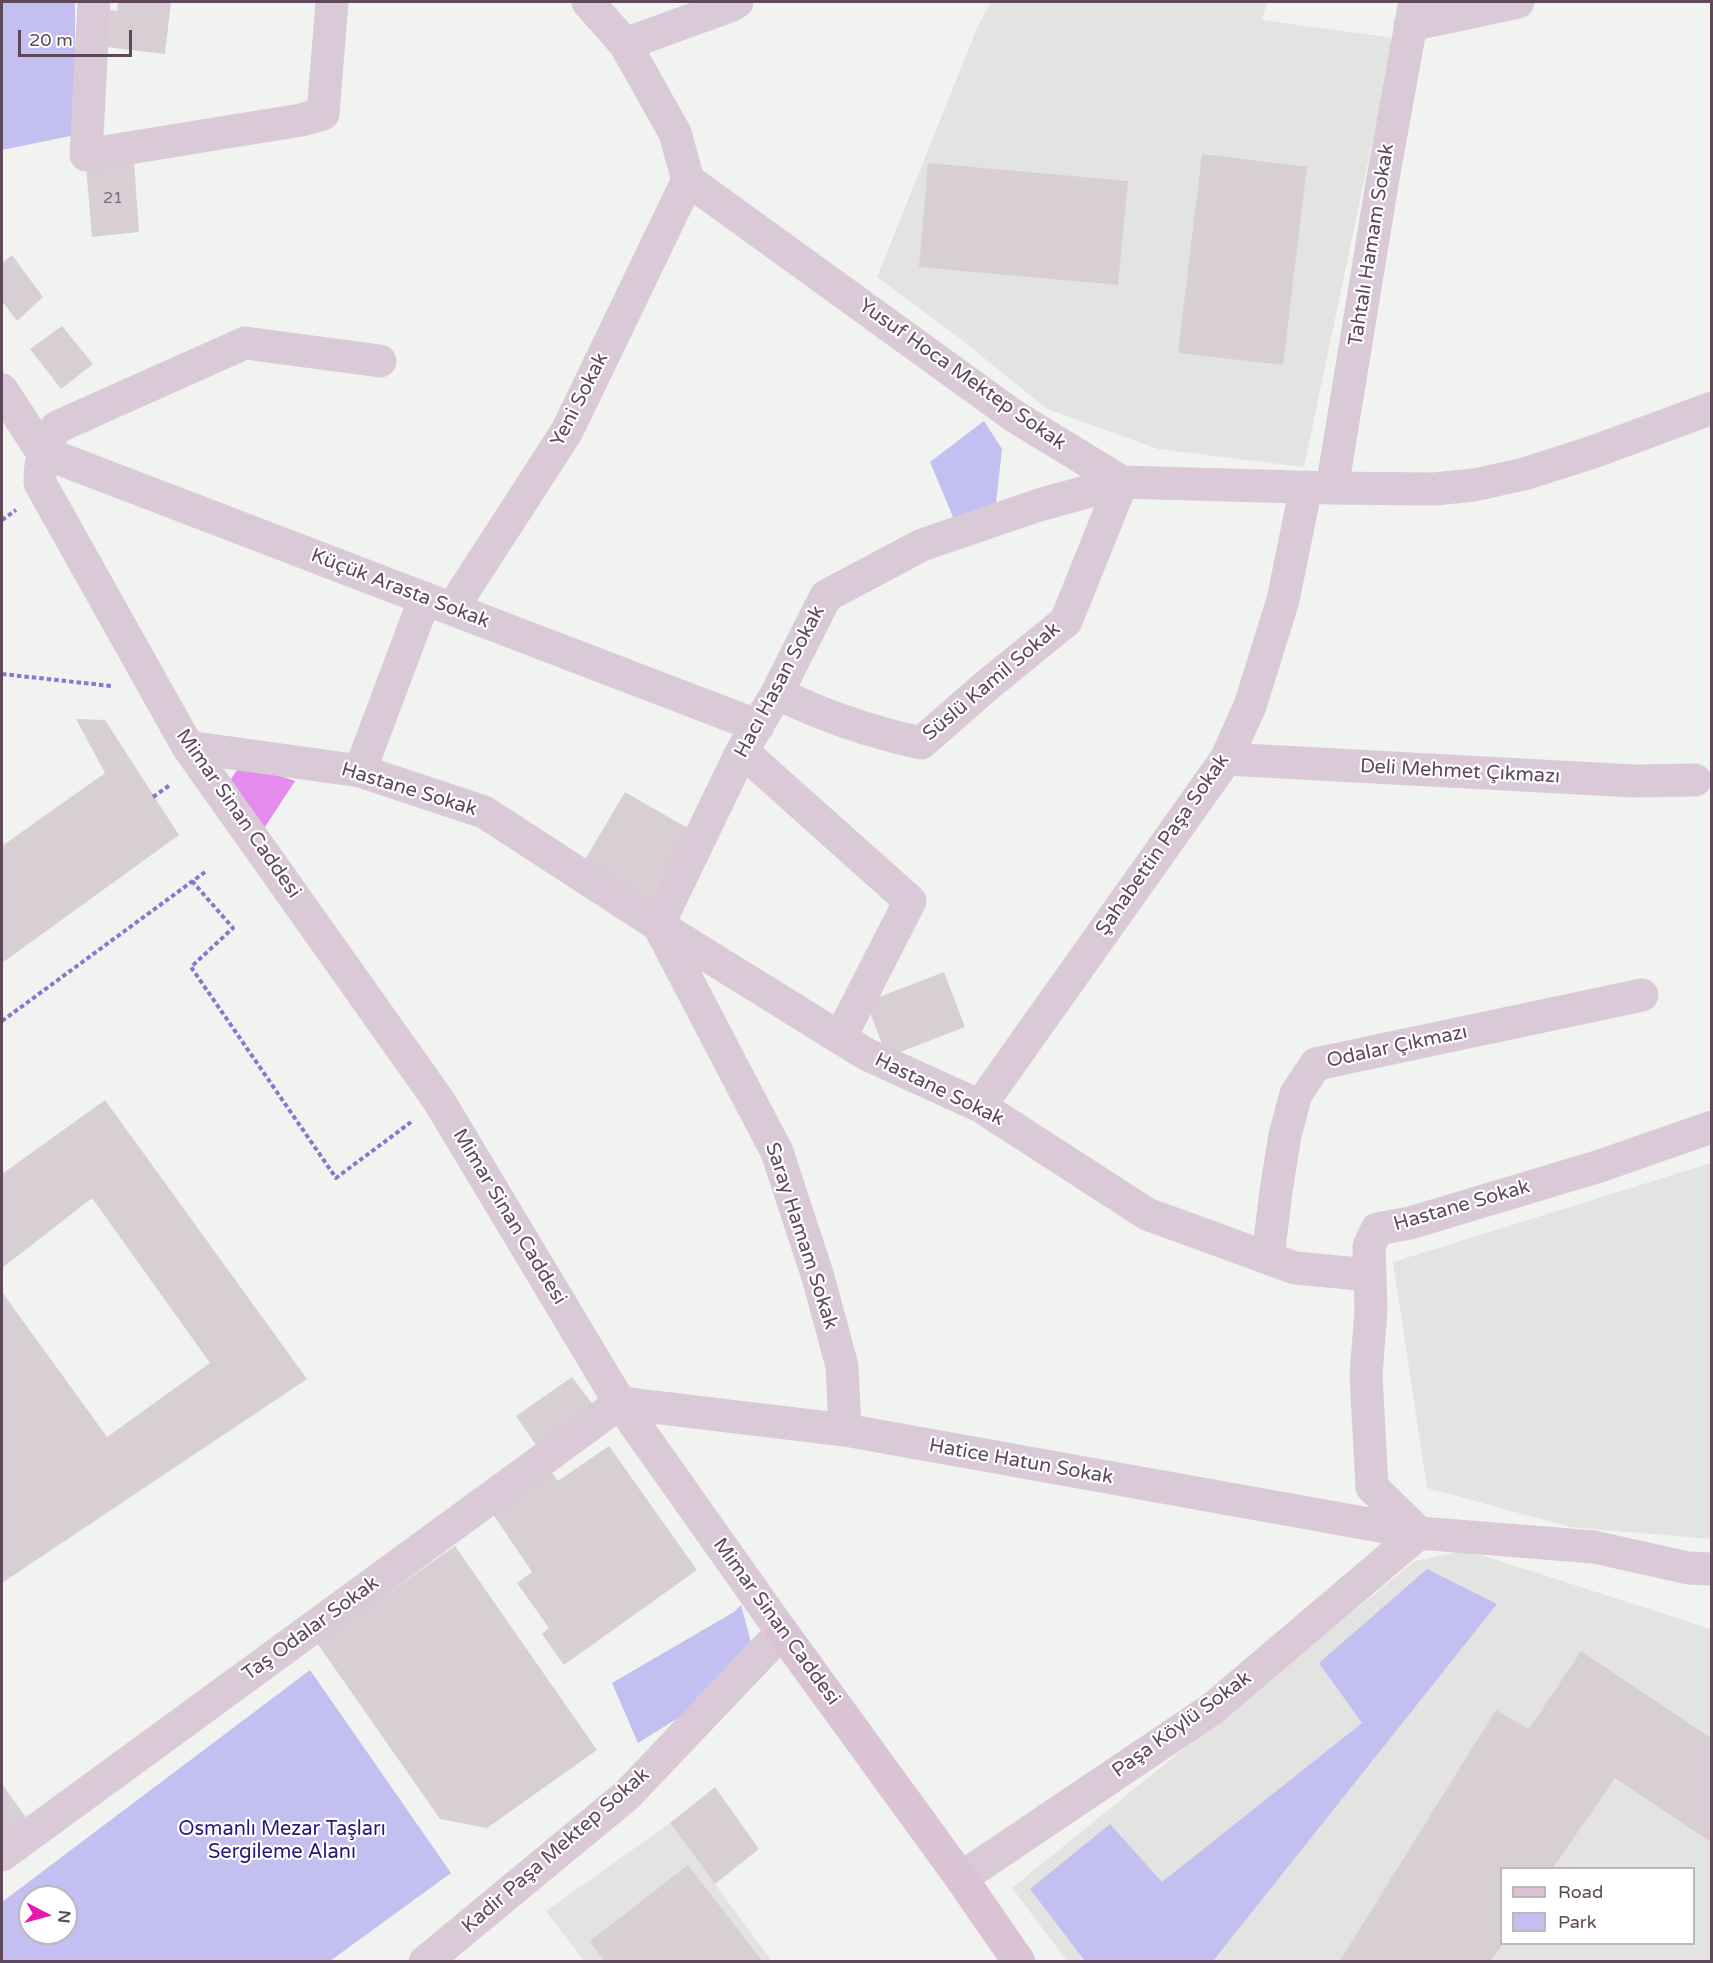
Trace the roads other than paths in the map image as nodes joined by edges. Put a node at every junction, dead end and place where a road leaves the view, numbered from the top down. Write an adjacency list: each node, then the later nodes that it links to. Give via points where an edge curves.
1 (94, 2): 2 (street, via 86,155 323,114)
2 (332, 2)
3 (588, 2): 7 (street)
4 (737, 2): 7 (street)
5 (1518, 2): 6 (street)
6 (1412, 13): 14 (street, Tahtalı Hamam Sokak, via 1383,178)
7 (625, 44): 8 (street, via 675,133)
8 (688, 180): 13 (street, Yusuf Hoca Mektep Sokak, via 1014,416); 15 (street, Yeni Sokak, via 567,431)
9 (380, 360): 12 (street, via 245,343 57,427)
10 (2, 390): 12 (street)
11 (1712, 408): 14 (street, Yusuf Hoca Mektep Sokak, via 1593,452 1474,486)
12 (42, 452): 15 (street, Küçük Arasta Sokak); 18 (street, Mimar Sinan Caddesi, via 40,483)
13 (1122, 482): 14 (street, Yusuf Hoca Mektep Sokak); 16 (street, Hacı Hasan Sokak, via 922,545 826,596); 16 (street, Süslü Kamil Sokak, via 1066,621 921,743 875,733)
14 (1319, 488): 19 (street, Şahabettin Paşa Sokak, via 1250,706)
15 (438, 604): 17 (street, Küçük Arasta Sokak); 20 (street, Yeni Sokak)
16 (777, 693): 17 (street, Hacı Hasan Sokak)
17 (750, 738): 22 (street, Hacı Hasan Sokak); 24 (street, via 910,901)
18 (188, 747): 20 (street, Hastane Sokak); 29 (street, Mimar Sinan Caddesi, via 439,1101)
19 (1226, 759): 21 (street, Deli Mehmet Çıkmazı, via 1634,781); 25 (street, Şahabettin Paşa Sokak)
20 (360, 771): 22 (street, Hastane Sokak, via 484,812)
21 (1695, 780)
22 (658, 924): 24 (street, Hastane Sokak); 30 (street, Saray Hamam Sokak, via 777,1152 842,1366)
23 (1642, 995): 27 (street, Odalar Çıkmazı, via 1316,1064 1296,1094 1285,1135)
24 (840, 1038): 25 (street, Hastane Sokak, via 868,1055)
25 (980, 1106): 27 (street, Hastane Sokak, via 1147,1214)
26 (1712, 1127): 28 (street, Hastane Sokak, via 1600,1166 1377,1229 1369,1246)
27 (1268, 1258): 28 (street, Hastane Sokak, via 1295,1268)
28 (1370, 1275): 31 (street, via 1366,1376 1372,1487)
29 (620, 1403): 30 (street, Hatice Hatun Sokak); 33 (street, Mimar Sinan Caddesi); 34 (street, Taş Odalar Sokak)
30 (845, 1430): 31 (street, Hatice Hatun Sokak)
31 (1419, 1533): 32 (street, Hatice Hatun Sokak, via 1594,1547); 35 (street, Paşa Köylü Sokak, via 1212,1709)
32 (1704, 1574)
33 (782, 1632): 35 (street, Mimar Sinan Caddesi); 36 (street, Kadir Paşa Mektep Sokak, via 627,1795)
34 (2, 1856)
35 (961, 1878): 37 (street, Mimar Sinan Caddesi)
36 (425, 1962)
37 (1019, 1962)

